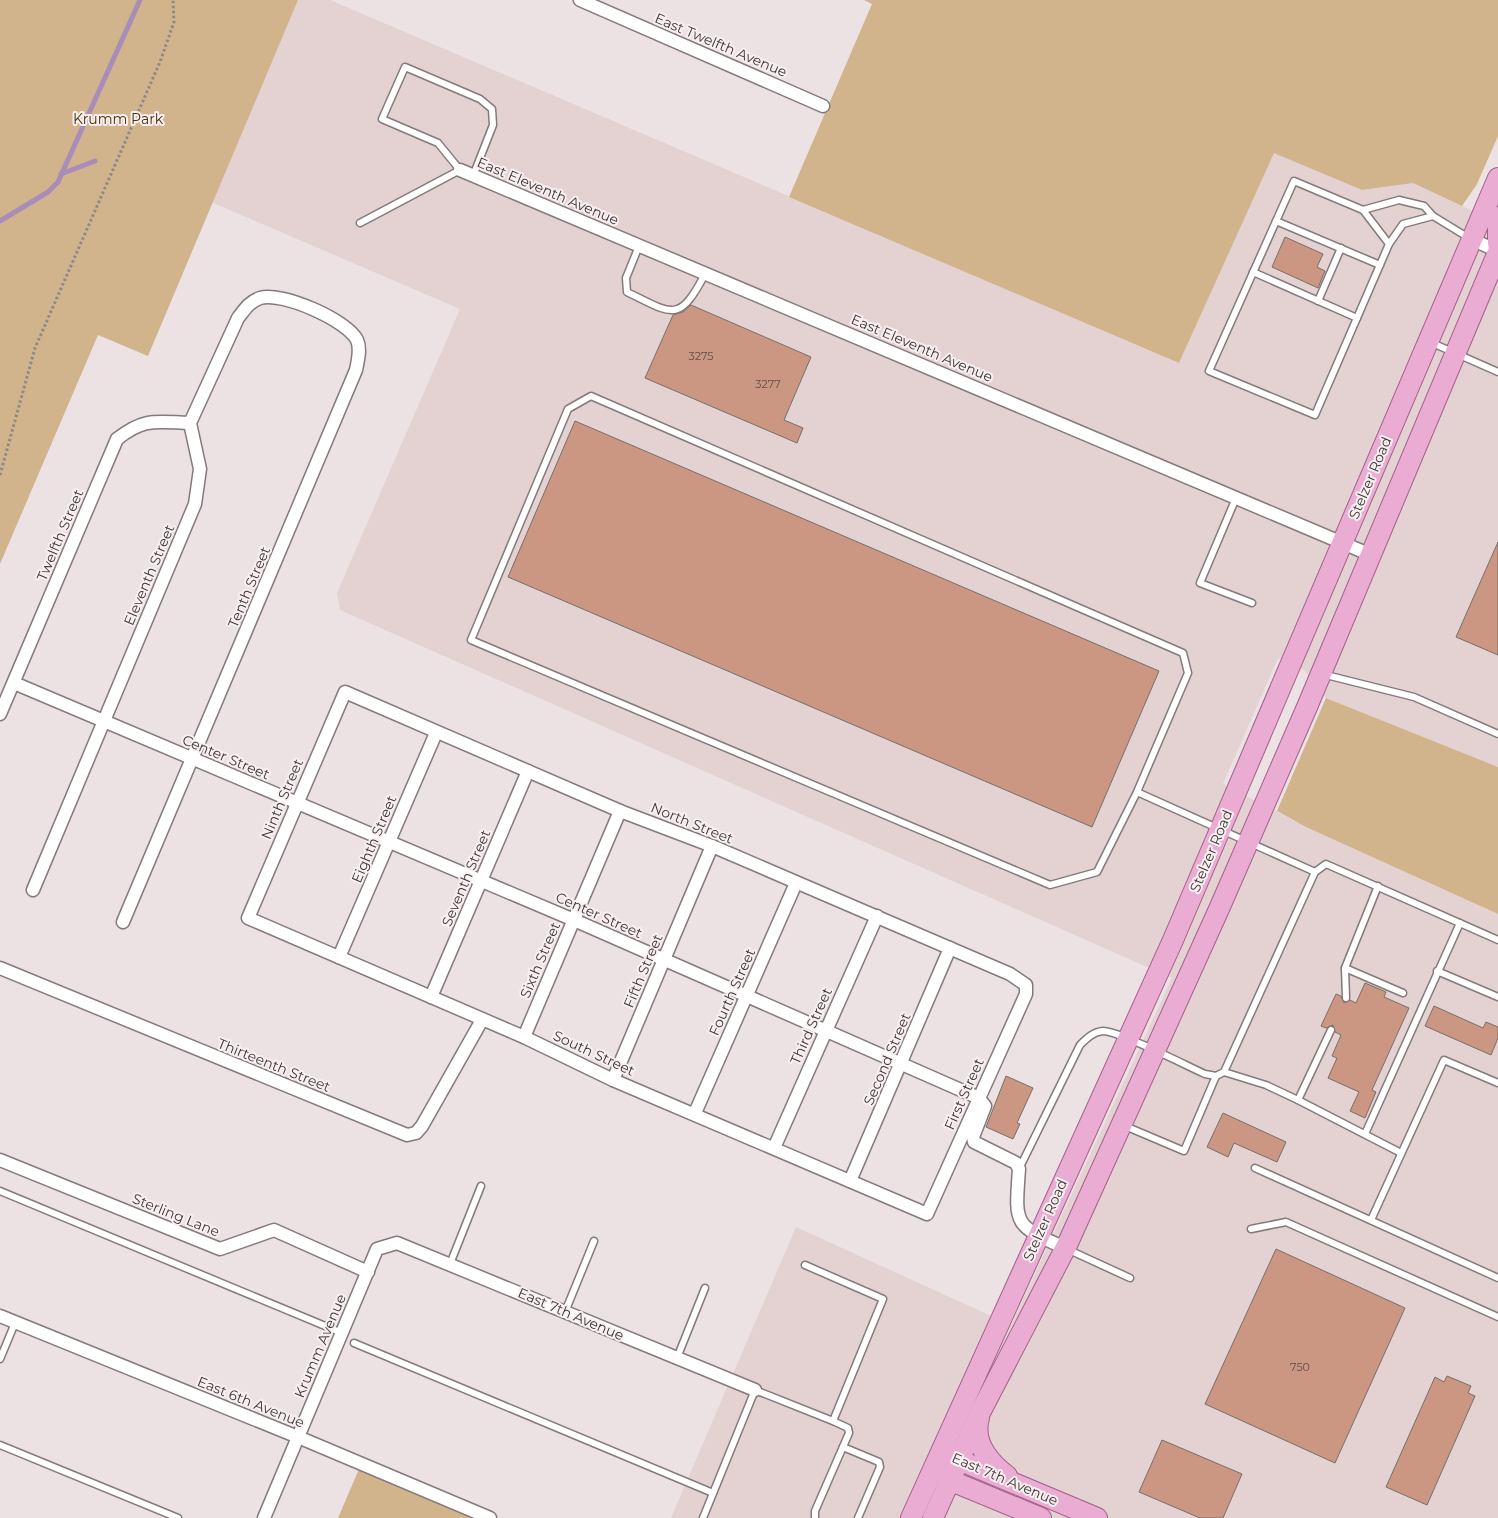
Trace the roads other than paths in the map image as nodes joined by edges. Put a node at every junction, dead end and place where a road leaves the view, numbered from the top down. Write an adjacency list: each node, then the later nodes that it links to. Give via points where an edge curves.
1 (580, 0): 2 (street, East Twelfth Avenue)
2 (823, 106)
3 (460, 170): 4 (street, East Eleventh Avenue); 4 (lane, via 438,143 382,119 405,67 480,99 492,109 493,125); 10 (lane)
4 (473, 176): 14 (street, East Eleventh Avenue)
5 (1498, 178): 11 (main road, Stelzer Road)
6 (1363, 210): 7 (lane, via 1400,200 1424,206); 9 (lane, via 1294,181); 12 (lane)
7 (1434, 216): 11 (lane); 12 (lane, via 1402,224)
8 (1498, 217): 13 (main road)
9 (1276, 221): 15 (lane); 18 (lane)
10 (360, 223)
11 (1471, 239): 16 (street); 22 (main road, Stelzer Road)
12 (1389, 244): 17 (lane)
13 (1498, 244)
14 (639, 246): 19 (street, East Eleventh Avenue); 19 (lane, via 626,278 627,292 666,311 682,309 693,298)
15 (1341, 248): 17 (lane); 20 (lane)
16 (1498, 251): 23 (main road, Stelzer Road)
17 (1380, 265): 21 (lane)
18 (1253, 272): 20 (lane); 21 (lane, via 1209,371 1315,415)
19 (705, 274): 26 (street, East Eleventh Avenue)
20 (1318, 301): 21 (lane)
21 (1358, 318)
22 (1428, 341): 23 (lane); 27 (main road, Stelzer Road)
23 (1455, 353): 24 (lane); 28 (main road, Stelzer Road)
24 (1498, 372)
25 (190, 423): 31 (street, Twelfth Street, via 154,422 134,426 117,439); 34 (street, Eleventh Street, via 200,469 195,504); 37 (street, Tenth Street, via 247,304 262,297 284,298 335,320 356,339 360,354 358,362)
26 (1236, 498): 27 (street, East Eleventh Avenue); 29 (lane, via 1200,583)
27 (1342, 544): 28 (street, East Eleventh Avenue); 42 (main road, Stelzer Road)
28 (1371, 555): 30 (main road, Stelzer Road)
29 (1252, 603)
30 (1321, 674): 36 (lane, via 1414,697); 44 (main road, Stelzer Road)
31 (14, 683): 33 (street, Twelfth Street); 34 (street, Center Street)
32 (345, 692): 35 (street, North Street); 40 (street, Ninth Street)
33 (0, 714)
34 (105, 721): 37 (street, Center Street); 50 (street, Eleventh Street)
35 (436, 733): 38 (street, North Street); 43 (street, Eighth Street)
36 (1498, 734)
37 (192, 760): 40 (street, Center Street); 54 (street, Tenth Street)
38 (528, 771): 41 (street, North Street); 47 (street, Seventh Street)
39 (1137, 792): 39 (lane, via 1097,872 1050,885 471,640 568,410 591,396 1182,653 1188,673); 42 (lane)
40 (296, 803): 43 (street, Center Street); 52 (street, Ninth Street)
41 (620, 811): 45 (street, North Street); 53 (street, Sixth Street)
42 (1220, 829): 44 (lane); 73 (main road, Stelzer Road)
43 (389, 842): 47 (street, Center Street); 58 (street, Eighth Street)
44 (1249, 842): 46 (lane); 74 (main road, Stelzer Road)
45 (712, 846): 48 (street, North Street); 59 (street, Fifth Street)
46 (1315, 872): 49 (lane, via 1326,864); 76 (lane)
47 (482, 880): 53 (street, Center Street); 66 (street, Seventh Street)
48 (796, 883): 51 (street, North Street); 65 (street, Fourth Street)
49 (1378, 886): 55 (lane); 61 (lane)
50 (33, 890)
51 (877, 916): 57 (street, North Street); 71 (street, Third Street)
52 (248, 918): 58 (street, South Street)
53 (574, 920): 59 (street, Center Street); 72 (street, Sixth Street)
54 (123, 922)
55 (1460, 922): 56 (lane); 62 (lane)
56 (1498, 940)
57 (950, 948): 63 (street, North Street, via 1010,974); 75 (street, Second Street)
58 (339, 957): 66 (street, South Street)
59 (664, 960): 65 (street, Center Street); 78 (street, Fifth Street)
60 (0, 968): 69 (street, Thirteenth Street, via 407,1135 416,1133 422,1126)
61 (1345, 968): 64 (lane); 68 (lane)
62 (1437, 971): 67 (lane); 84 (lane)
63 (1026, 985): 80 (street, First Street, via 1026,994)
64 (1402, 993)
65 (746, 996): 71 (street, Center Street); 82 (street, Fourth Street)
66 (431, 997): 69 (street, South Street)
67 (1498, 997)
68 (1346, 998)
69 (482, 1020): 72 (street, South Street)
70 (1331, 1030): 81 (lane)
71 (825, 1031): 75 (street, Center Street); 85 (street, Third Street)
72 (524, 1037): 78 (street, South Street)
73 (1127, 1039): 74 (lane); 88 (lane, via 1104,1031 1090,1035 1080,1045); 96 (main road, Stelzer Road)
74 (1155, 1052): 77 (lane); 83 (main road, Stelzer Road)
75 (901, 1065): 80 (street, Center Street); 90 (street, Second Street)
76 (1224, 1072): 77 (lane); 81 (lane, via 1266,1085)
77 (1216, 1076): 83 (lane, via 1184,1151)
78 (613, 1080): 82 (street, South Street)
79 (1498, 1084): 86 (lane, via 1444,1060)
80 (979, 1098): 88 (street, via 985,1106 974,1142 1011,1159); 93 (street, First Street)
81 (1298, 1100): 84 (lane)
82 (695, 1114): 85 (street, South Street)
83 (1122, 1125): 99 (main road, Stelzer Road)
84 (1365, 1134): 86 (lane)
85 (774, 1148): 90 (street, South Street)
86 (1401, 1153): 94 (lane)
87 (0, 1160): 102 (street, Sterling Lane, via 220,1249 274,1230)
88 (1018, 1168): 96 (street, via 1016,1208 1021,1222)
89 (1255, 1168): 94 (lane)
90 (850, 1181): 93 (street, South Street)
91 (481, 1186): 100 (lane)
92 (0, 1191): 110 (lane)
93 (927, 1214)
94 (1371, 1220): 104 (lane)
95 (1251, 1229): 108 (lane, via 1286,1222)
96 (1037, 1236): 99 (street); 120 (main road, Stelzer Road)
97 (594, 1241): 106 (lane)
98 (385, 1245): 100 (street, East 7th Avenue, via 397,1243); 102 (street, Krumm Avenue, via 377,1249)
99 (1065, 1248): 103 (lane); 115 (main road, Stelzer Road)
100 (450, 1264): 106 (street, East 7th Avenue)
101 (805, 1265): 116 (lane, via 883,1299)
102 (368, 1272): 110 (street, Krumm Avenue)
103 (1130, 1278)
104 (1498, 1278)
105 (705, 1288): 112 (lane)
106 (565, 1312): 112 (street, East 7th Avenue)
107 (0, 1316): 109 (street, East 6th Avenue)
108 (1498, 1317)
109 (15, 1323): 113 (lane); 117 (street, East 6th Avenue)
110 (342, 1333): 117 (street, Krumm Avenue)
111 (354, 1343): 122 (lane)
112 (677, 1358): 114 (street, East 7th Avenue)
113 (0, 1359)
114 (755, 1390): 116 (lane); 122 (lane)
115 (981, 1411): 120 (main road, Stelzer Road); 123 (main road, via 977,1432 984,1451 1005,1474)
116 (833, 1421): 119 (lane, via 848,1428 850,1433)
117 (298, 1437): 125 (street, Krumm Avenue); 126 (street, East 6th Avenue)
118 (0, 1445): 124 (lane)
119 (844, 1446): 128 (lane); 129 (lane, via 879,1462 880,1467)
120 (949, 1456): 121 (main road, Stelzer Road); 123 (main road, East 7th Avenue)
121 (940, 1476): 130 (main road, Stelzer Road); 131 (main road, Stelzer Road); 132 (main road, East 7th Avenue)
122 (714, 1493): 127 (lane)
123 (1041, 1495): 133 (main road, East 7th Avenue)
124 (178, 1518)
125 (264, 1518)
126 (490, 1518)
127 (703, 1518)
128 (815, 1518)
129 (858, 1518)
130 (911, 1518)
131 (933, 1518)
132 (1040, 1518)
133 (1097, 1518)

